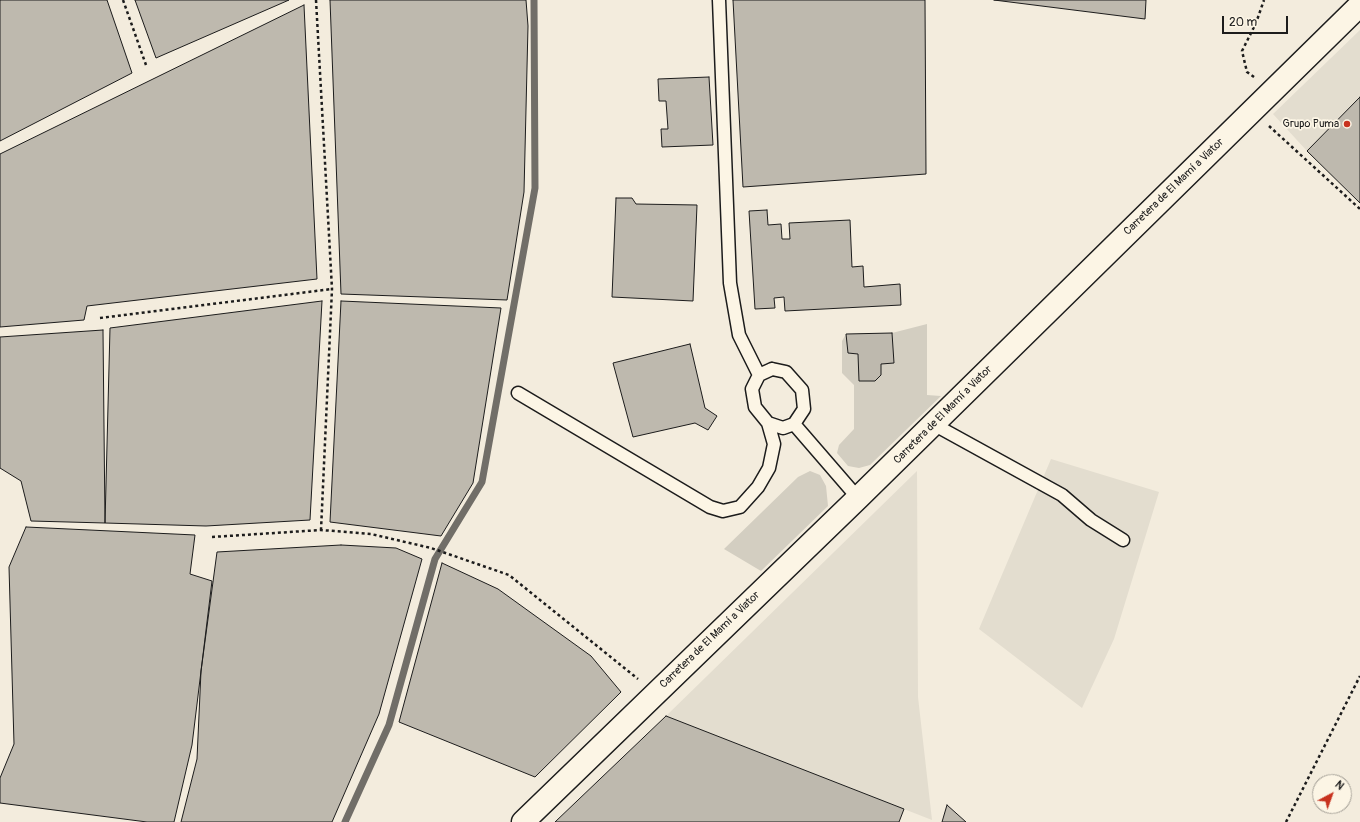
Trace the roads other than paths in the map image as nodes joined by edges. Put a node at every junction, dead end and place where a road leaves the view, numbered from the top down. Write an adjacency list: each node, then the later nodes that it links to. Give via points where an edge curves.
1 (719, 0): 3 (lane, via 730,283 739,335)
2 (1360, 5): 7 (street, Carretera de El Mamí a Viator)
3 (759, 375): 5 (lane, via 752,389 755,407); 6 (lane, via 772,369 786,372 802,390 804,409)
4 (518, 394): 5 (lane, via 710,507 723,511 740,507 758,487 769,468 774,444)
5 (768, 423): 6 (lane, via 783,428)
6 (794, 424): 8 (lane)
7 (933, 424): 8 (street, Carretera de El Mamí a Viator); 9 (lane, via 1062,495 1091,520)
8 (858, 498): 10 (street, Carretera de El Mamí a Viator)
9 (1123, 540)
10 (523, 822)

